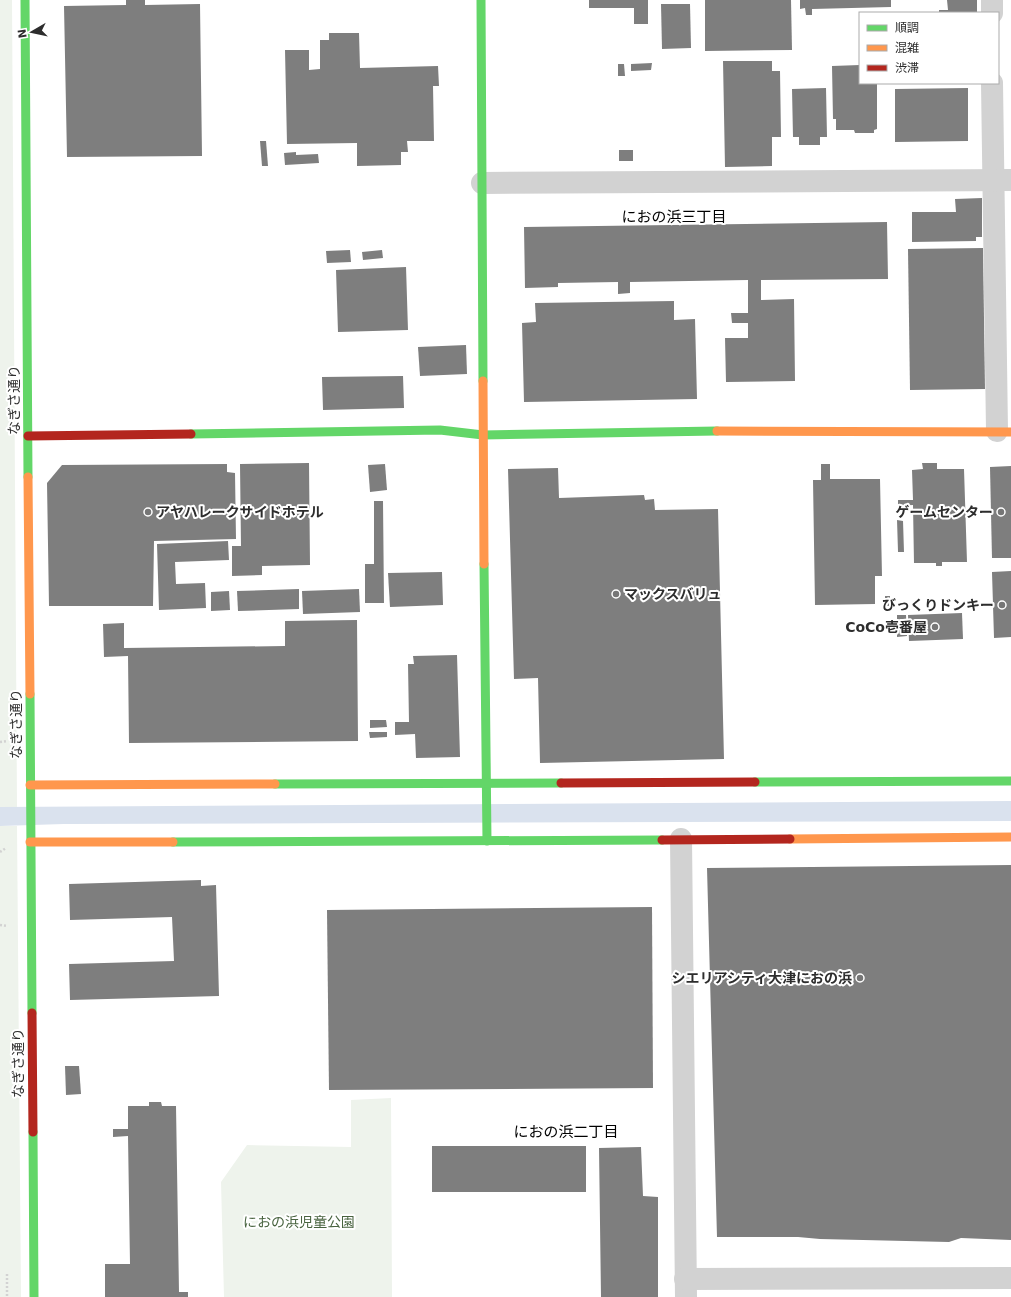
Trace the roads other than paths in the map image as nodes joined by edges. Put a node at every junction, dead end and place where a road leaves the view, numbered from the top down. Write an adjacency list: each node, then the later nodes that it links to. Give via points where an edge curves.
1 (25, 0): 10 (street, なぎさ通り)
2 (481, 0): 7 (street)
3 (992, 0): 4 (street)
4 (992, 12)
5 (992, 84): 6 (street)
6 (1002, 180): 7 (street); 8 (street)
7 (482, 183): 9 (street)
8 (1004, 432): 9 (street, via 738,431)
9 (483, 435): 10 (street, via 440,430); 12 (street)
10 (28, 436): 13 (street, なぎさ通り)
11 (1011, 781): 12 (street)
12 (486, 784): 13 (street); 17 (street)
13 (30, 786): 16 (street, なぎさ通り)
14 (1011, 837): 15 (street)
15 (681, 839): 17 (street); 19 (street)
16 (30, 842): 17 (street); 20 (street, なぎさ通り)
17 (487, 842)
18 (1011, 1278): 19 (street)
19 (686, 1288)
20 (34, 1297)

